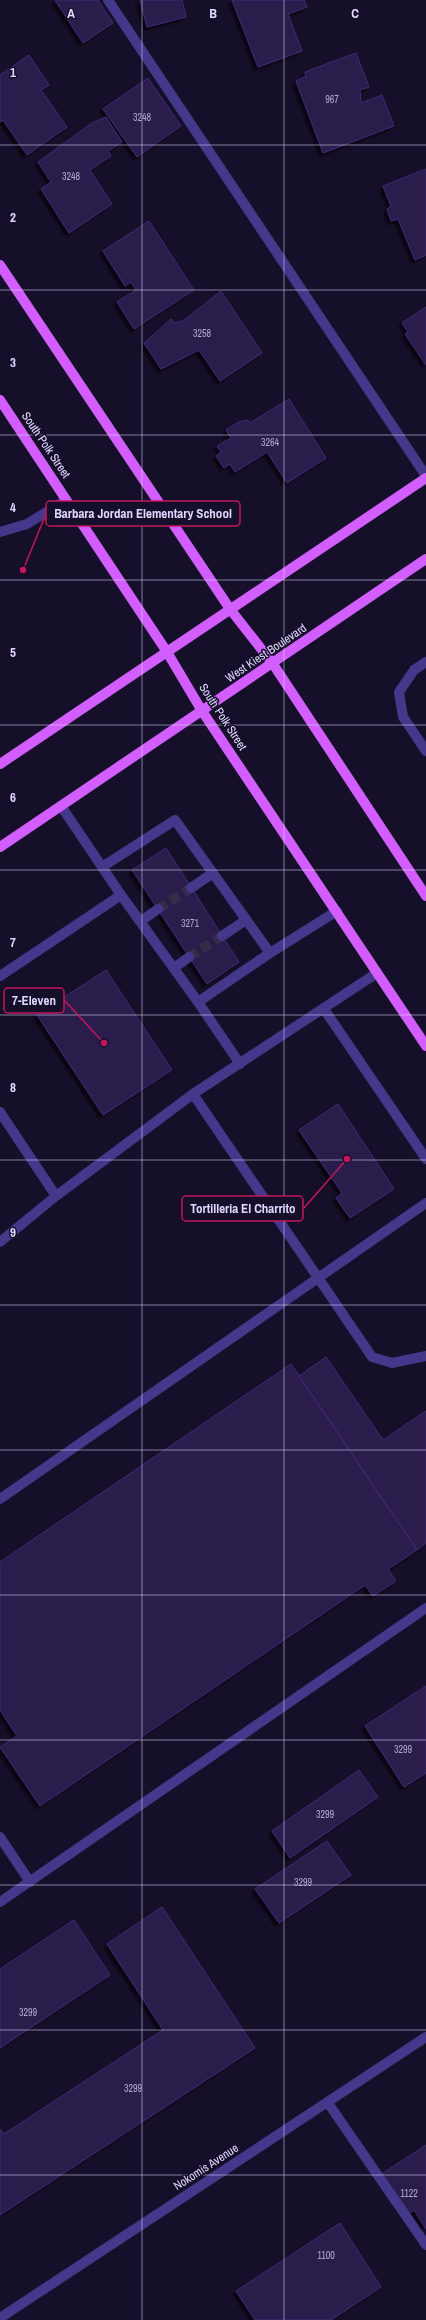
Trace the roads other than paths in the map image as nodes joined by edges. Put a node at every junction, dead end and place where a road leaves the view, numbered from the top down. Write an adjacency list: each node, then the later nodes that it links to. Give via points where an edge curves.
1 (108, 0): 4 (street)
2 (0, 265): 8 (main road)
3 (0, 400): 5 (main road, South Polk Street)
4 (426, 477): 8 (main road)
5 (66, 500): 6 (street, via 27,524); 9 (main road, South Polk Street)
6 (0, 532)
7 (426, 559): 11 (main road, West Kiest Boulevard)
8 (230, 609): 9 (main road); 11 (main road)
9 (167, 652): 12 (main road, South Polk Street); 14 (main road)
10 (426, 662): 13 (street, via 414,670 399,692 403,717)
11 (273, 664): 12 (main road, West Kiest Boulevard); 21 (main road)
12 (202, 711): 15 (main road, West Kiest Boulevard); 23 (main road, South Polk Street)
13 (426, 751)
14 (0, 764)
15 (61, 806): 16 (main road, West Kiest Boulevard); 17 (street)
16 (0, 847)
17 (102, 867): 18 (street, via 175,820); 20 (street)
18 (213, 873): 19 (street); 24 (street)
19 (191, 888)
20 (122, 895): 25 (street); 31 (street)
21 (426, 896)
22 (158, 909): 25 (street)
23 (337, 911): 27 (street); 30 (main road, South Polk Street)
24 (246, 920): 26 (street); 27 (street)
25 (140, 921): 29 (street)
26 (222, 936)
27 (270, 953): 32 (street)
28 (189, 957): 29 (street)
29 (174, 968): 32 (street)
30 (377, 973): 33 (street); 34 (main road, South Polk Street)
31 (0, 976)
32 (198, 1002): 35 (street)
33 (324, 1009): 35 (street); 38 (street)
34 (426, 1046)
35 (240, 1064): 36 (street)
36 (193, 1094): 39 (street); 42 (street)
37 (0, 1112): 39 (street)
38 (426, 1159)
39 (56, 1196): 41 (street)
40 (426, 1203): 42 (street)
41 (0, 1242)
42 (318, 1278): 43 (street, via 372,1357 392,1363); 44 (street)
43 (426, 1356)
44 (0, 1499)
45 (426, 1608): 47 (street)
46 (0, 1837): 47 (street)
47 (30, 1882): 48 (street)
48 (0, 1902)
49 (426, 2037): 50 (street, Nokomis Avenue)
50 (328, 2103): 51 (street); 52 (street, Nokomis Avenue)
51 (426, 2245)
52 (0, 2318)

